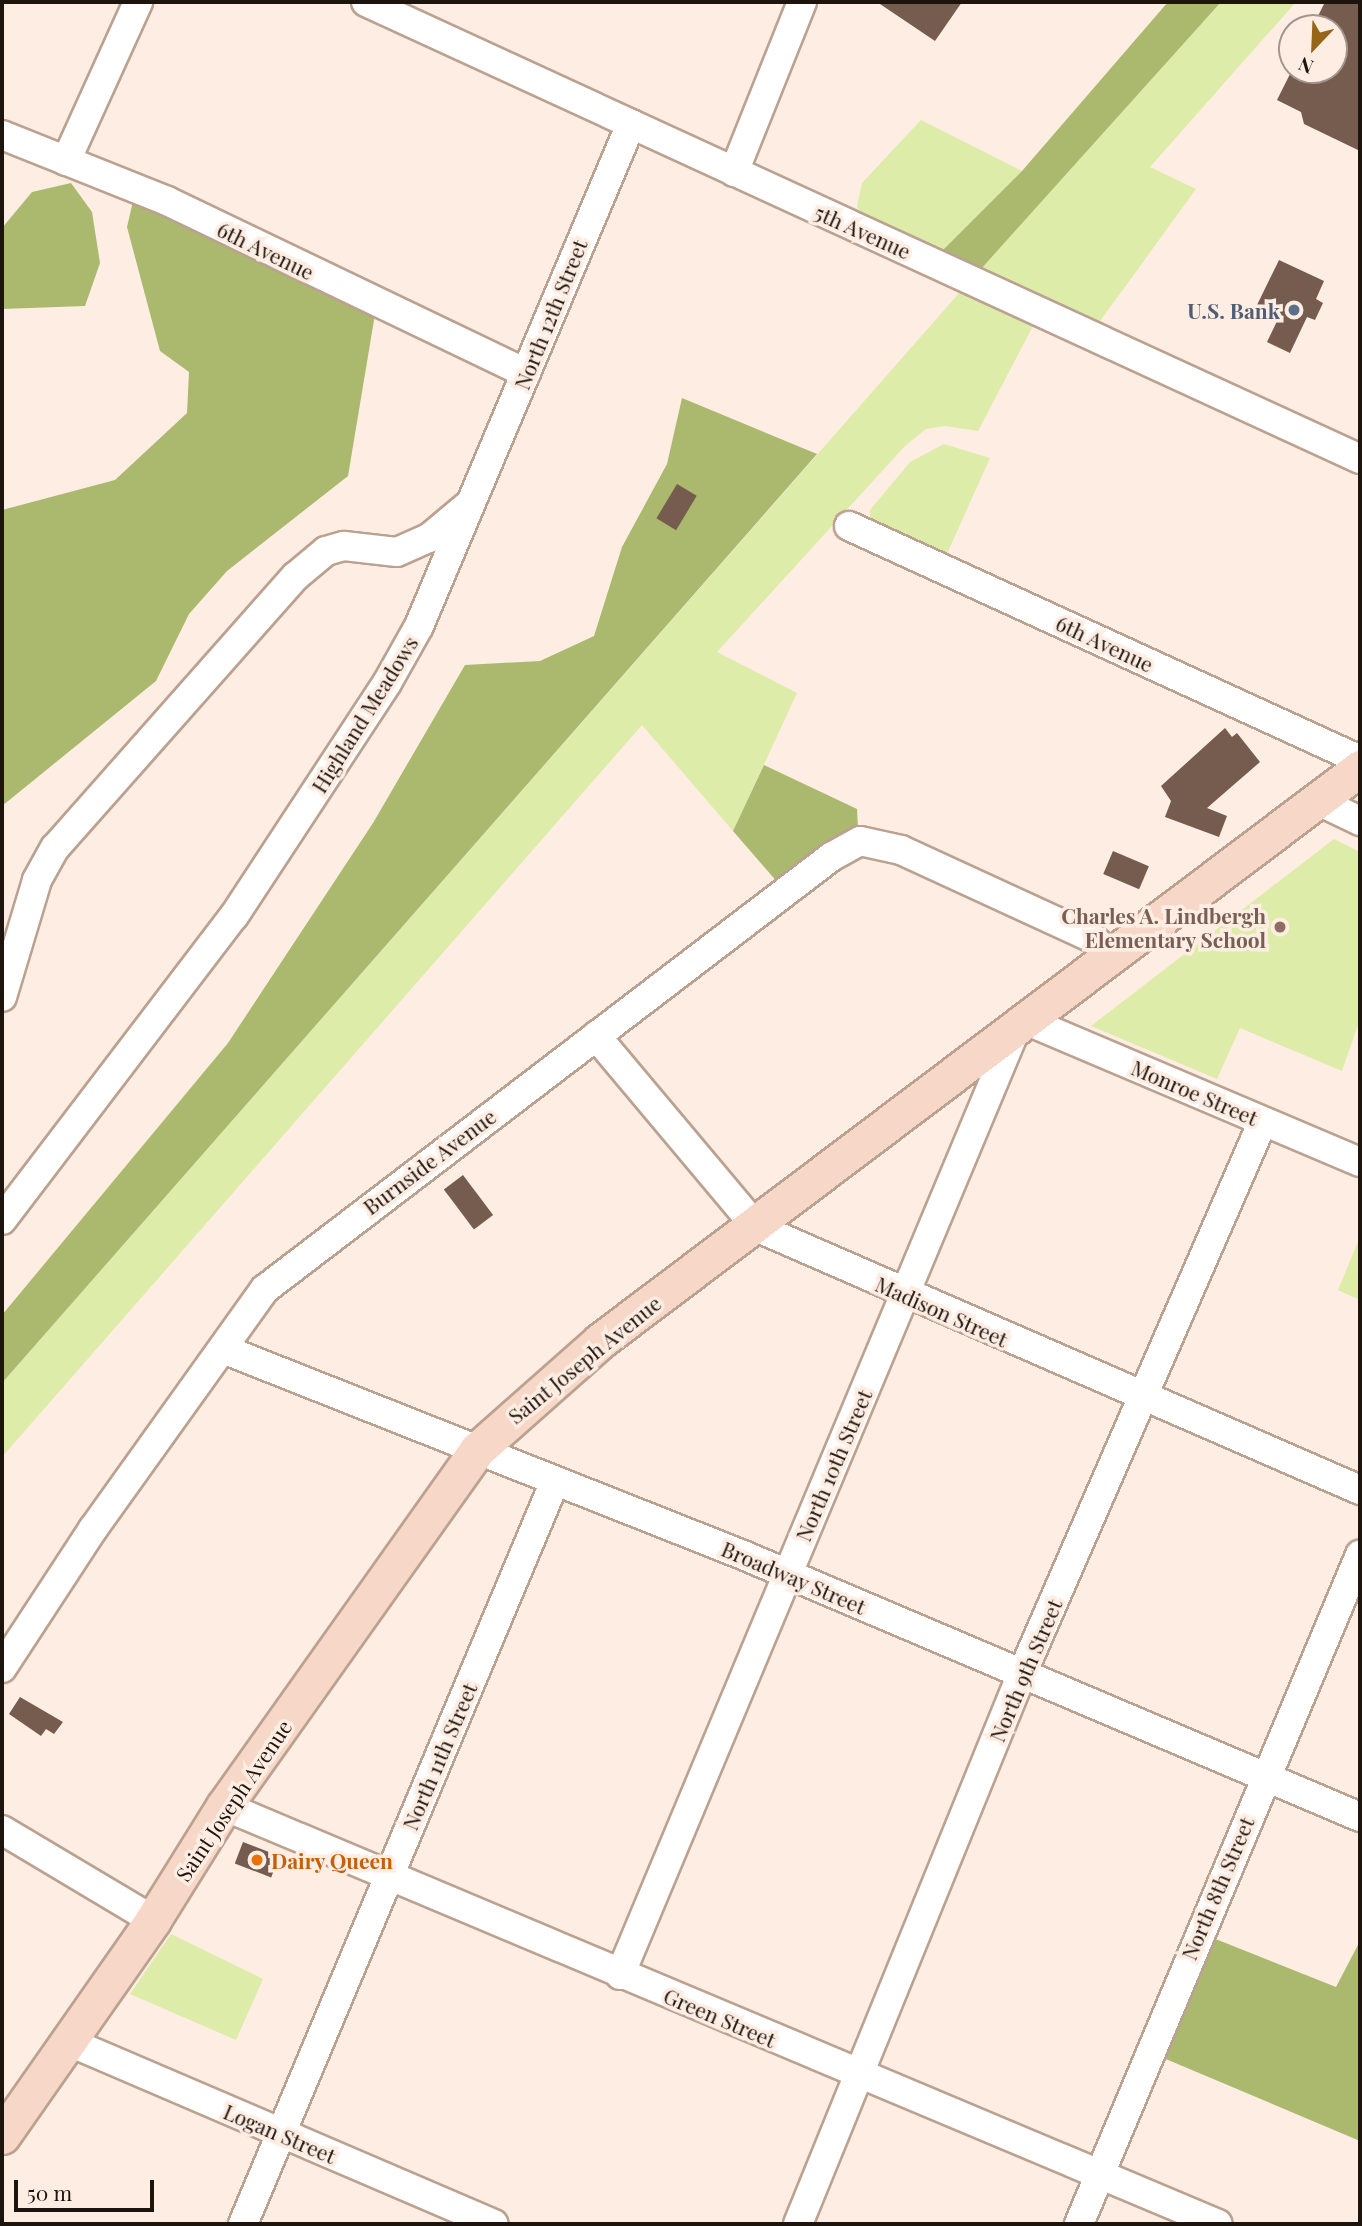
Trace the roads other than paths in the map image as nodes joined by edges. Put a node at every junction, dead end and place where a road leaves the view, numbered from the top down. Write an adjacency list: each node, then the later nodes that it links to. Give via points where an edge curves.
1 (138, 2): 6 (street)
2 (366, 2): 4 (street, 5th Avenue)
3 (802, 2): 7 (street)
4 (631, 124): 7 (street, 5th Avenue); 8 (street, North 12th Street)
5 (2, 135): 6 (street, 6th Avenue)
6 (66, 161): 8 (street, 6th Avenue, via 167,201)
7 (734, 172): 9 (street, 5th Avenue)
8 (526, 373): 10 (street, North 12th Street)
9 (1360, 459)
10 (471, 503): 17 (street, via 429,538 397,552 344,546 326,551 296,576 55,848 37,880); 22 (street, Highland Meadows, via 419,626 387,683 234,916)
11 (849, 526): 12 (street, 6th Avenue)
12 (1360, 760)
13 (1360, 768): 14 (main road, Saint Joseph Avenue)
14 (1316, 800): 15 (street); 16 (main road, Saint Joseph Avenue)
15 (1360, 821)
16 (1114, 958): 18 (main road, Saint Joseph Avenue); 19 (street, Burnside Avenue, via 1092,938 901,850 873,842 852,844)
17 (2, 996)
18 (1022, 1027): 20 (street, Monroe Street); 23 (main road, Saint Joseph Avenue); 24 (street, North 10th Street)
19 (596, 1036): 23 (street, Madison Street); 25 (street, Burnside Avenue, via 265,1289)
20 (1263, 1121): 21 (street, Monroe Street); 26 (street, North 9th Street)
21 (1360, 1162)
22 (2, 1220)
23 (756, 1227): 24 (street, Madison Street); 27 (main road, Saint Joseph Avenue, via 600,1341)
24 (904, 1295): 26 (street, Madison Street); 31 (street, North 10th Street)
25 (223, 1349): 27 (street, Broadway Street); 32 (street, Burnside Avenue, via 93,1530)
26 (1144, 1399): 29 (street, Madison Street); 33 (street, North 9th Street)
27 (477, 1450): 28 (street, Broadway Street); 35 (main road, Saint Joseph Avenue)
28 (555, 1481): 31 (street, Broadway Street); 38 (street, North 11th Street)
29 (1360, 1489)
30 (1360, 1555): 34 (street, North 8th Street)
31 (788, 1574): 33 (street, Broadway Street); 40 (street, North 10th Street)
32 (2, 1668)
33 (1021, 1676): 34 (street, Broadway Street); 42 (street, North 9th Street)
34 (1264, 1778): 36 (street, Broadway Street); 45 (street, North 8th Street)
35 (224, 1806): 38 (street, Green Street); 39 (main road, Saint Joseph Avenue)
36 (1360, 1817)
37 (2, 1830): 39 (street)
38 (389, 1876): 40 (street, Green Street); 43 (street, North 11th Street)
39 (153, 1920): 41 (main road, Saint Joseph Avenue)
40 (620, 1975): 42 (street, Green Street)
41 (67, 2041): 43 (street, Logan Street); 44 (main road, Saint Joseph Avenue)
42 (860, 2076): 45 (street, Green Street); 48 (street, North 9th Street)
43 (280, 2133): 46 (street, North 11th Street); 47 (street, Logan Street)
44 (2, 2136)
45 (1099, 2174): 49 (street, North 8th Street); 50 (street, Green Street)
46 (243, 2224)
47 (493, 2224)
48 (798, 2224)
49 (1079, 2224)
50 (1218, 2224)

